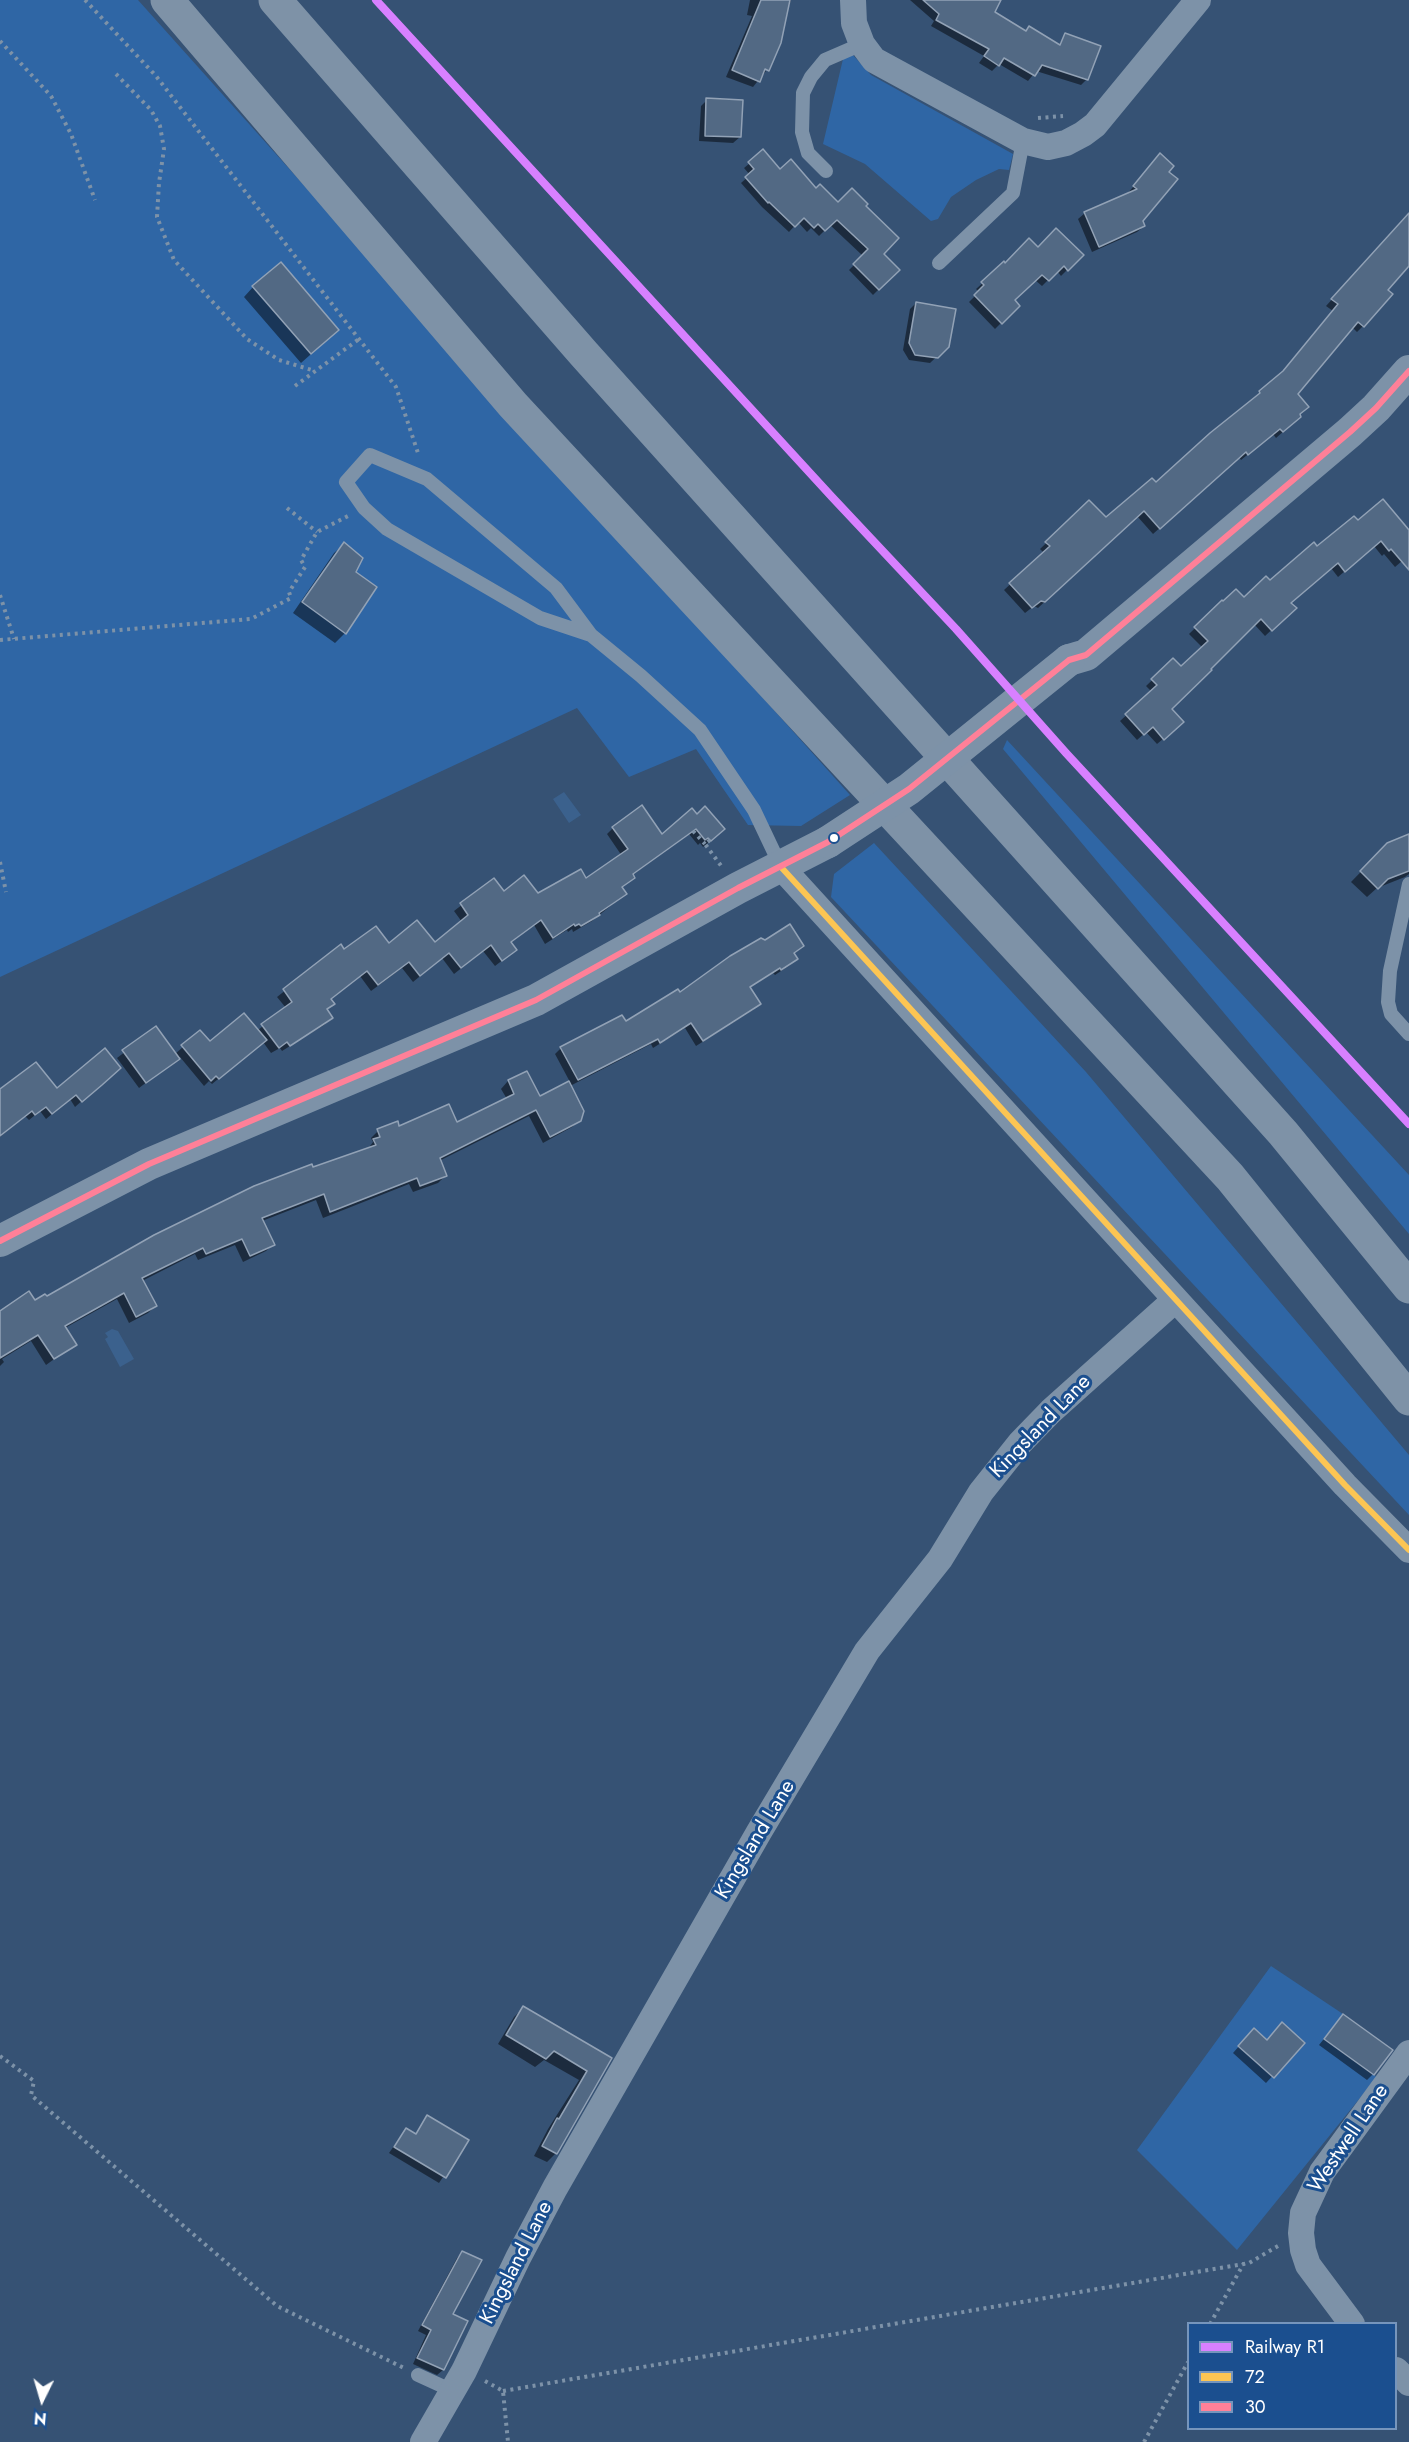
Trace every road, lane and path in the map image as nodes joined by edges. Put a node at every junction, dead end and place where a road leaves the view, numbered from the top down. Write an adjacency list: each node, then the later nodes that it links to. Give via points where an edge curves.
1 (85, 0): 15 (path, via 156,76)
2 (167, 0): 39 (highway, via 513,405 1230,1177)
3 (275, 0): 37 (highway, via 584,354 1283,1133)
4 (853, 0): 7 (street, via 854,23)
5 (1198, 0): 11 (street, via 1095,125 1066,143 1048,147)
6 (0, 40): 13 (path, via 51,96 71,134)
7 (862, 44): 11 (street, via 874,60 895,73); 12 (lane, via 825,60 810,77 803,93 802,132 808,153)
8 (116, 74): 16 (path, via 151,110 160,126 164,148 157,217 174,260 247,339 279,360)
9 (1066, 115): 10 (path)
10 (1036, 118)
11 (1023, 141): 14 (lane, via 1013,193)
12 (826, 171)
13 (95, 200)
14 (939, 263)
15 (358, 339): 16 (path); 19 (path, via 396,387)
16 (315, 371): 18 (path)
17 (1409, 371): 31 (street, bridge, via 1341,439 1086,655 1069,660 909,789 828,842)
18 (295, 386)
19 (427, 479): 21 (lane, via 370,455 346,482); 24 (lane, via 556,588)
20 (286, 508): 22 (path)
21 (364, 508): 22 (path); 24 (lane, via 387,529 540,618)
22 (317, 532): 25 (path, via 301,560 305,567 289,592 291,598 251,619)
23 (0, 596): 25 (path)
24 (591, 635): 31 (lane, via 700,730 754,810)
25 (14, 639): 26 (path)
26 (0, 640)
27 (693, 831): 29 (path)
28 (710, 840): 29 (path)
29 (705, 844): 33 (path)
30 (0, 862): 34 (path)
31 (781, 867): 33 (street); 38 (street)
32 (1409, 884): 35 (lane, via 1389,971 1388,1002 1391,1014)
33 (738, 888): 36 (street, via 536,1000 149,1164)
34 (6, 892)
35 (1409, 1034)
36 (0, 1241)
37 (1409, 1287)
38 (1175, 1300): 40 (street); 50 (street, Kingsland Lane, via 1020,1443 981,1492 940,1558 867,1651 555,2188)
39 (1409, 1399)
40 (1409, 1550)
41 (1409, 2053): 43 (street, Westwell Lane, via 1322,2172 1303,2213)
42 (0, 2056): 49 (path, via 34,2081 31,2095 277,2307)
43 (1301, 2233): 44 (path, via 1249,2263); 46 (street, Westwell Lane, via 1308,2265)
44 (1244, 2262): 45 (path); 52 (path)
45 (1211, 2322)
46 (1351, 2322)
47 (1187, 2364): 55 (path)
48 (1397, 2372): 51 (street)
49 (418, 2375): 50 (lane)
50 (458, 2381): 52 (path); 53 (street, Kingsland Lane)
51 (1409, 2383)
52 (502, 2391): 54 (path)
53 (423, 2442)
54 (508, 2442)
55 (1144, 2442)

